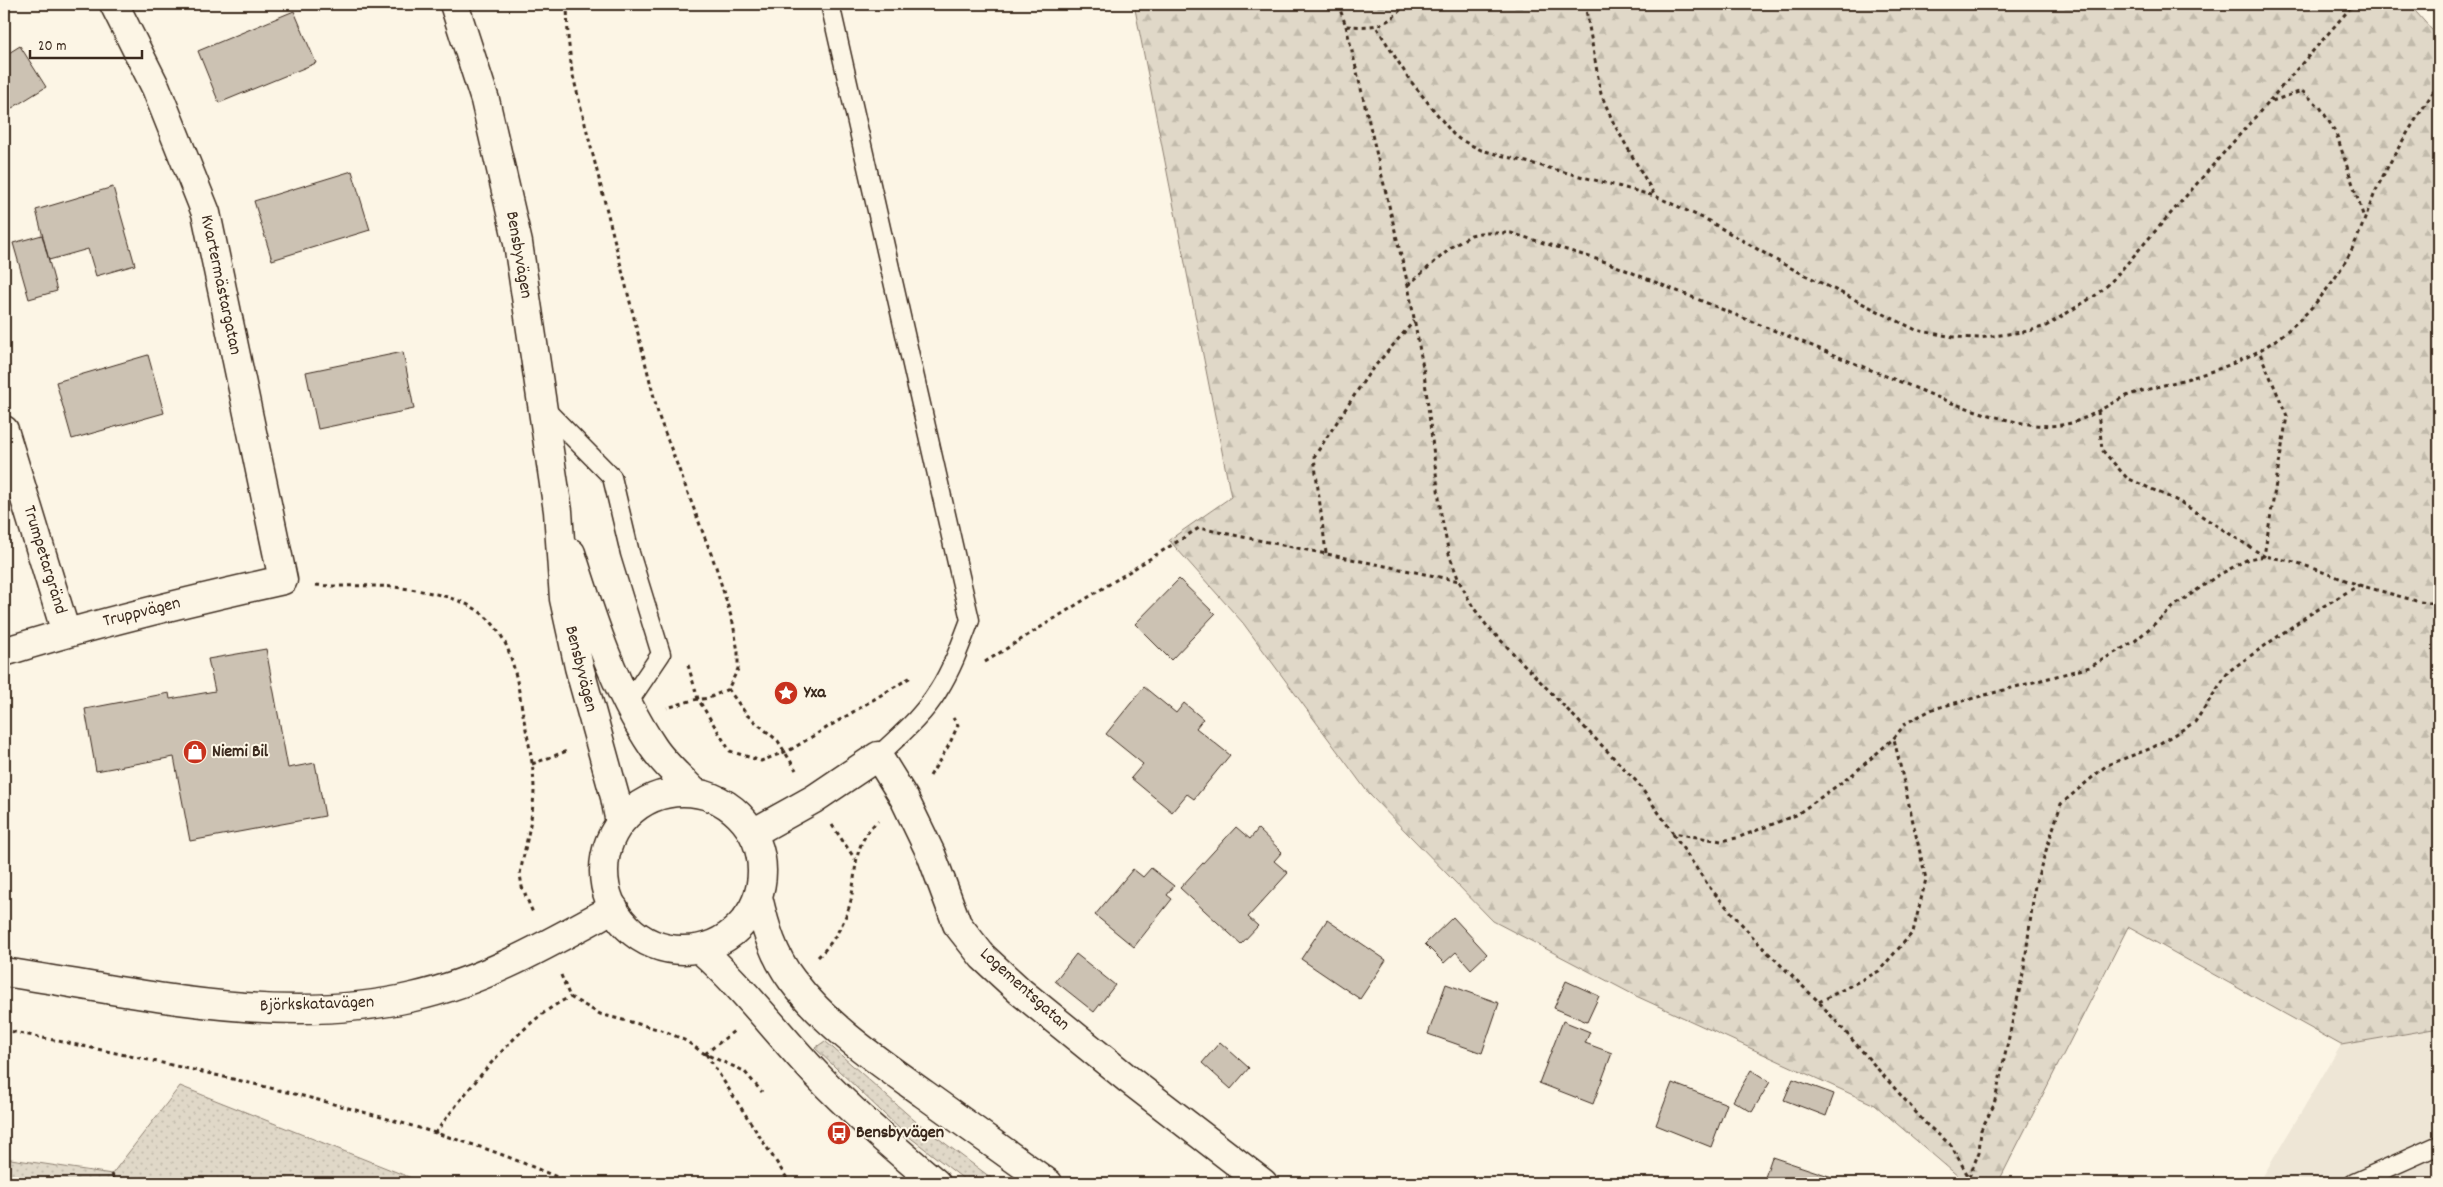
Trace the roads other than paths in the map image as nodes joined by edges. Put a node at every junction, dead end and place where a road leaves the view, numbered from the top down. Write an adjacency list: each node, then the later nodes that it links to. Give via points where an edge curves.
1 (114, 4): 7 (street, Kvartermästargatan, via 156,88 206,214)
2 (454, 4): 4 (street, Bensbyvägen, via 485,100 518,243)
3 (830, 4): 11 (lane, via 970,620 957,655 938,691)
4 (543, 407): 6 (street, Bensbyvägen); 10 (lane, via 612,477 630,553 661,654)
5 (4, 430): 8 (street, Trumpetargränd)
6 (558, 511): 10 (street, Bensbyvägen, via 610,664); 13 (street, Bensbyvägen, via 564,599)
7 (283, 580): 8 (street, Truppvägen)
8 (66, 632): 9 (street, Truppvägen)
9 (4, 652)
10 (633, 712): 12 (street, Bensbyvägen, via 654,748)
11 (878, 756): 14 (street, via 814,799); 22 (street, Logementsgatan, via 904,798 931,854 957,924 983,957 1128,1079)
12 (695, 792): 13 (street, via 654,798 635,808); 14 (street, via 730,807)
13 (620, 823): 16 (street, via 605,860 605,883)
14 (753, 833): 15 (street, via 763,872)
15 (758, 897): 17 (street, via 746,921 724,939); 21 (street, via 766,932 792,980 841,1031 892,1072)
16 (614, 908): 17 (street, via 626,925 647,941 676,950); 18 (street, Björkskatavägen, via 549,944 457,983 414,997 333,1008 218,1005)
17 (700, 949): 20 (street, via 724,970 816,1075 858,1117)
18 (4, 972)
19 (2439, 1145): 23 (lane)
20 (936, 1183)
21 (1048, 1183)
22 (1263, 1183)
23 (2354, 1183)

